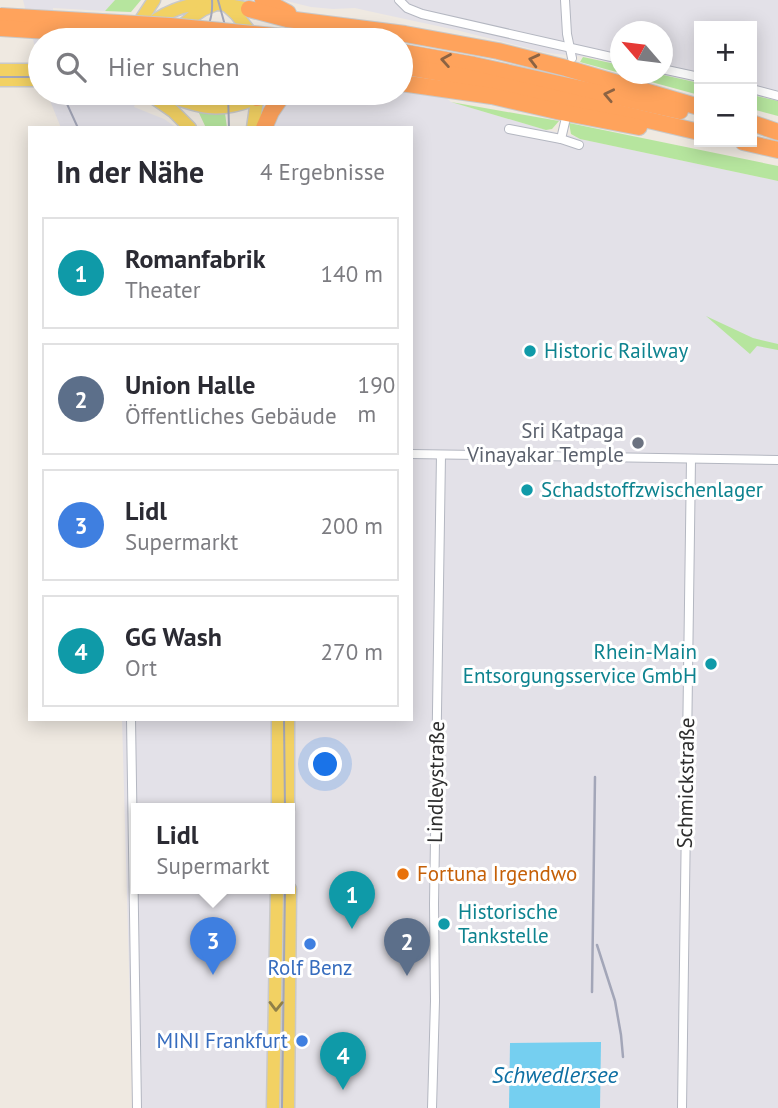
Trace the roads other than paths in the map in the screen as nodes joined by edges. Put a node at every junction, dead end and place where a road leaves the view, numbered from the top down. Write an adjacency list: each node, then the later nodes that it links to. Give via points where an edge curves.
1 (154, 0): 9 (main road)
2 (399, 0): 19 (street, via 414,11)
3 (565, 0): 19 (street)
4 (252, 3): 6 (main road); 15 (main road); 16 (highway, one-way to 4)
5 (178, 4): 6 (main road); 10 (main road); 11 (main road)
6 (225, 4): 12 (main road, via 201,10); 14 (main road)
7 (0, 16): 13 (highway, bridge)
8 (0, 28): 17 (highway, bridge)
9 (135, 28)
10 (144, 28)
11 (175, 28)
12 (182, 28)
13 (191, 28)
14 (248, 28)
15 (256, 28)
16 (362, 28)
17 (28, 30)
18 (413, 35): 41 (highway, one-way to 18, via 498,51)
19 (571, 48): 21 (street); 22 (street)
20 (413, 54): 43 (highway, one-way to 20)
21 (610, 57)
22 (572, 58)
23 (413, 68): 51 (highway)
24 (0, 70): 25 (main road)
25 (28, 70)
26 (673, 71): 27 (street)
27 (694, 76)
28 (0, 80): 29 (main road)
29 (28, 80)
30 (413, 84): 52 (highway, via 650,129)
31 (757, 90): 32 (street)
32 (778, 96)
33 (164, 105): 45 (main road)
34 (186, 105): 46 (main road)
35 (207, 105): 42 (main road)
36 (213, 105): 42 (main road)
37 (220, 105): 42 (main road)
38 (237, 105): 42 (main road)
39 (259, 105): 47 (main road)
40 (276, 105): 48 (highway)
41 (694, 106)
42 (216, 108)
43 (694, 114)
44 (565, 122): 54 (street)
45 (188, 126)
46 (195, 126)
47 (254, 126)
48 (265, 126)
49 (757, 126): 53 (highway)
50 (509, 129): 54 (street)
51 (694, 131)
52 (694, 132)
53 (778, 132)
54 (561, 139): 55 (street)
55 (579, 145)
56 (757, 145): 57 (highway)
57 (778, 150)
58 (413, 454): 59 (street)
59 (442, 455): 60 (street); 74 (street, Lindleystraße)
60 (691, 458): 61 (street); 75 (street, Schmickstraße)
61 (778, 460)
62 (131, 721): 65 (street)
63 (278, 721): 66 (main road)
64 (288, 721): 67 (main road)
65 (132, 803)
66 (278, 803)
67 (288, 803)
68 (134, 894): 71 (street)
69 (277, 894): 72 (main road, one-way to 72)
70 (290, 894): 73 (main road)
71 (137, 1108)
72 (273, 1108)
73 (288, 1108)
74 (432, 1108)
75 (681, 1108)

